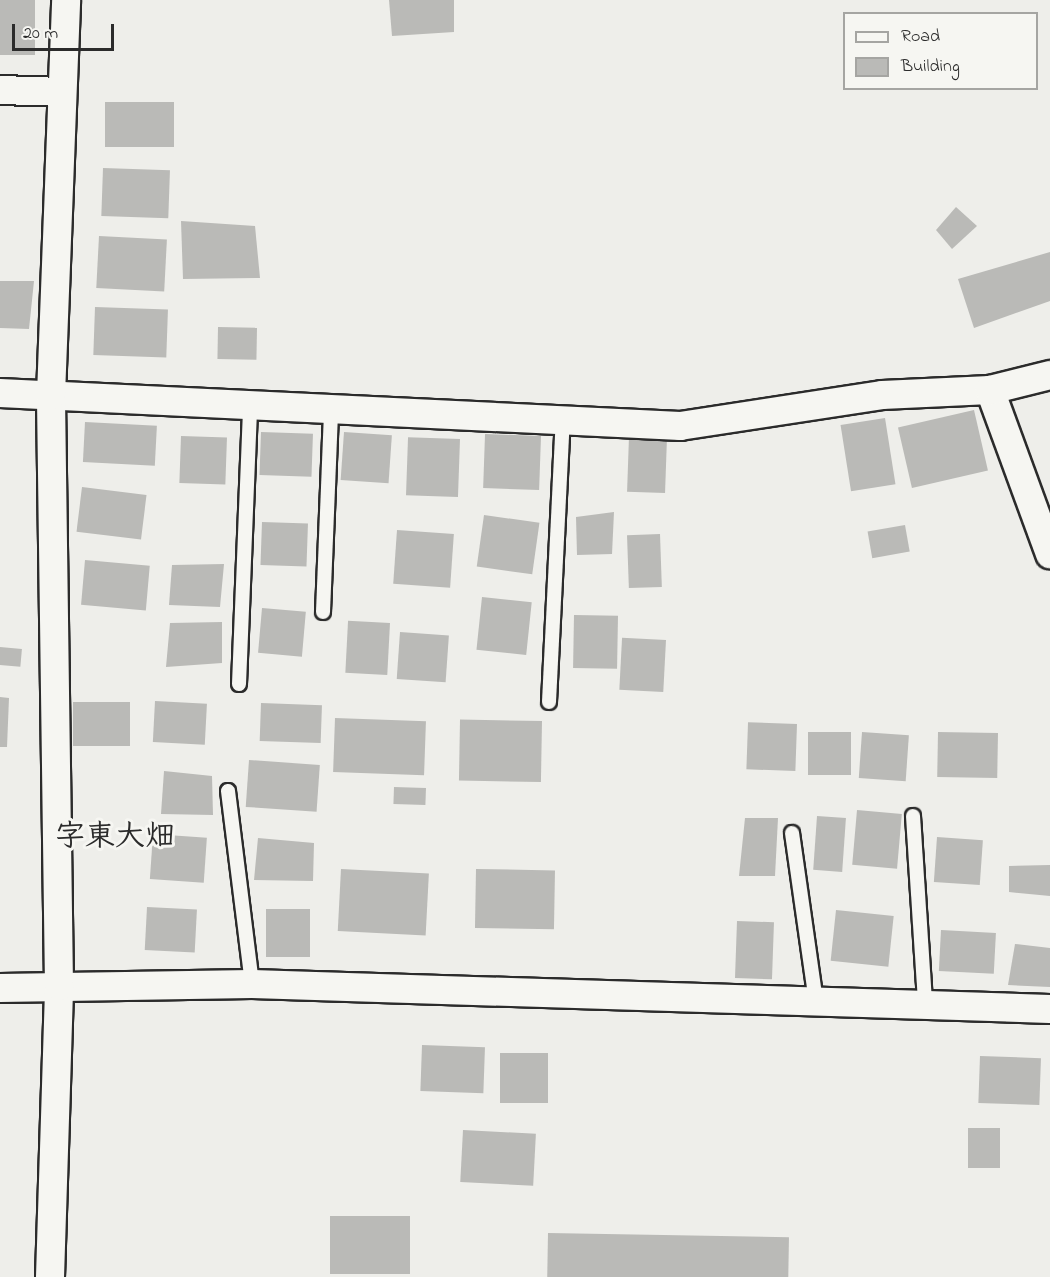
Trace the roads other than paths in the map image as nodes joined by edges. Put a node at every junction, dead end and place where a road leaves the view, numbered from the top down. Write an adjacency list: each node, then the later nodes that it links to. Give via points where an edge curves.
1 (66, 0): 3 (street)
2 (0, 90): 3 (street)
3 (62, 92): 7 (street)
4 (1050, 375): 5 (street)
5 (990, 390): 10 (street, via 882,395 680,426); 11 (street)
6 (0, 393): 7 (street)
7 (51, 395): 8 (street); 19 (street)
8 (250, 405): 9 (street); 13 (lane)
9 (331, 409): 10 (street); 12 (lane)
10 (563, 420): 14 (lane)
11 (1050, 554)
12 (323, 612)
13 (239, 684)
14 (549, 702)
15 (228, 791): 18 (lane)
16 (913, 816): 22 (lane)
17 (792, 833): 21 (lane)
18 (252, 984): 19 (street); 21 (street)
19 (59, 986): 20 (street); 24 (street)
20 (0, 988)
21 (816, 1002): 22 (street)
22 (925, 1004): 23 (street)
23 (1050, 1010)
24 (50, 1277)

